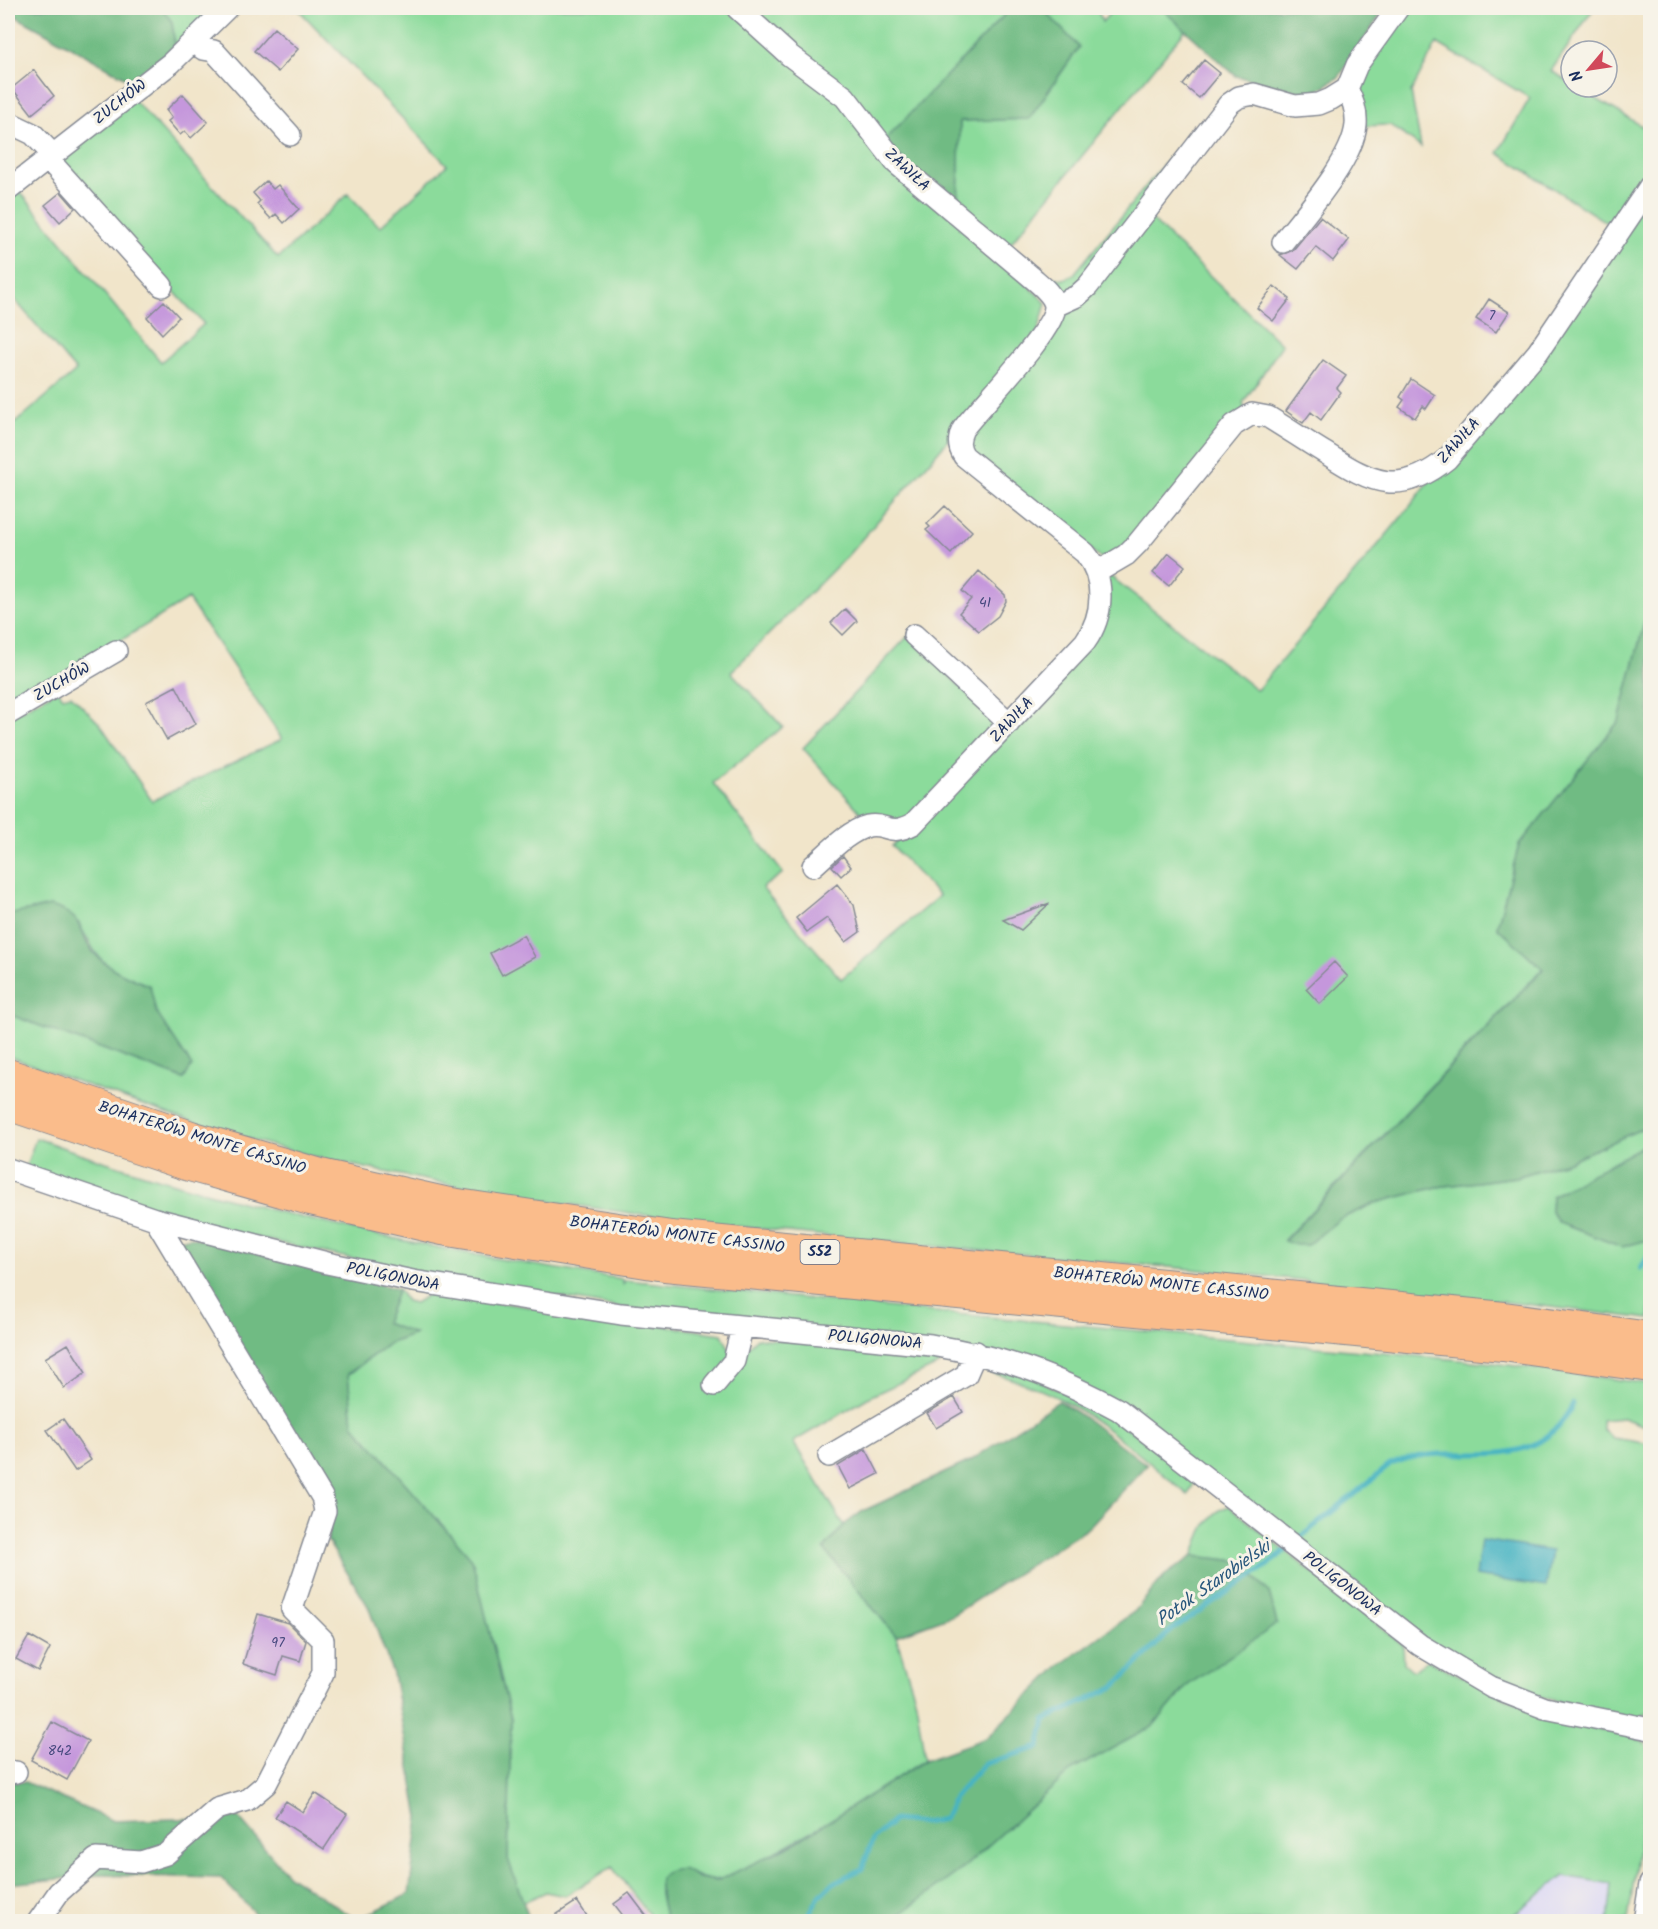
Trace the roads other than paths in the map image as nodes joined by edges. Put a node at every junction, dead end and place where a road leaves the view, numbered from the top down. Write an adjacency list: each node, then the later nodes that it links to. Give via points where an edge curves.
1 (227, 8): 4 (street, ZUCHÓW)
2 (737, 8): 13 (street, ZAWIŁA, via 789,55 845,97 896,163 1035,280 1052,298)
3 (1398, 8): 5 (street, via 1357,65)
4 (195, 42): 7 (street, via 214,51); 8 (street, ZUCHÓW)
5 (1347, 89): 11 (street, via 1356,114 1353,141 1329,182); 13 (street, via 1308,106 1254,94 1239,97 1188,155 1088,286 1077,296)
6 (8, 122): 8 (street, via 33,134)
7 (290, 135)
8 (50, 157): 10 (street, ZUCHÓW); 12 (street)
9 (1650, 186): 14 (street, ZAWIŁA, via 1538,352 1435,468 1399,482 1369,479 1268,417 1252,414 1234,424 1138,543)
10 (8, 190)
11 (1283, 242)
12 (162, 286)
13 (1054, 306): 14 (street, via 1041,335 963,429 958,441 964,456 1085,554)
14 (1097, 572): 18 (street, ZAWIŁA, via 1100,596 1092,633)
15 (914, 635): 18 (street)
16 (116, 651): 17 (street, ZUCHÓW)
17 (8, 714)
18 (1009, 723): 19 (street, ZAWIŁA, via 913,824 894,831 864,827)
19 (813, 866)
20 (8, 1075): 25 (highway, BOHATERÓW MONTE CASSINO / S52, via 191,1137 321,1175 445,1203 671,1237 1504,1318)
21 (8, 1104): 27 (highway, BOHATERÓW MONTE CASSINO / S52, via 186,1164 310,1199 442,1229 653,1263 1503,1345)
22 (8, 1169): 23 (street, POLIGONOWA)
23 (155, 1218): 24 (street, POLIGONOWA, via 327,1263 414,1281 599,1311); 32 (street, via 317,1485 325,1511 292,1609 323,1640 322,1673 266,1784 247,1800 217,1809 166,1854 141,1862 96,1858 59,1892)
24 (742, 1328): 26 (street, POLIGONOWA); 28 (street, via 734,1361)
25 (1650, 1338)
26 (976, 1352): 29 (street, via 966,1375); 30 (street, POLIGONOWA, via 1028,1366 1119,1410 1420,1645 1491,1687 1545,1708)
27 (1650, 1365)
28 (714, 1386)
29 (829, 1456)
30 (1650, 1730)
31 (1650, 1884): 33 (street)
32 (38, 1922)
33 (1644, 1922)

